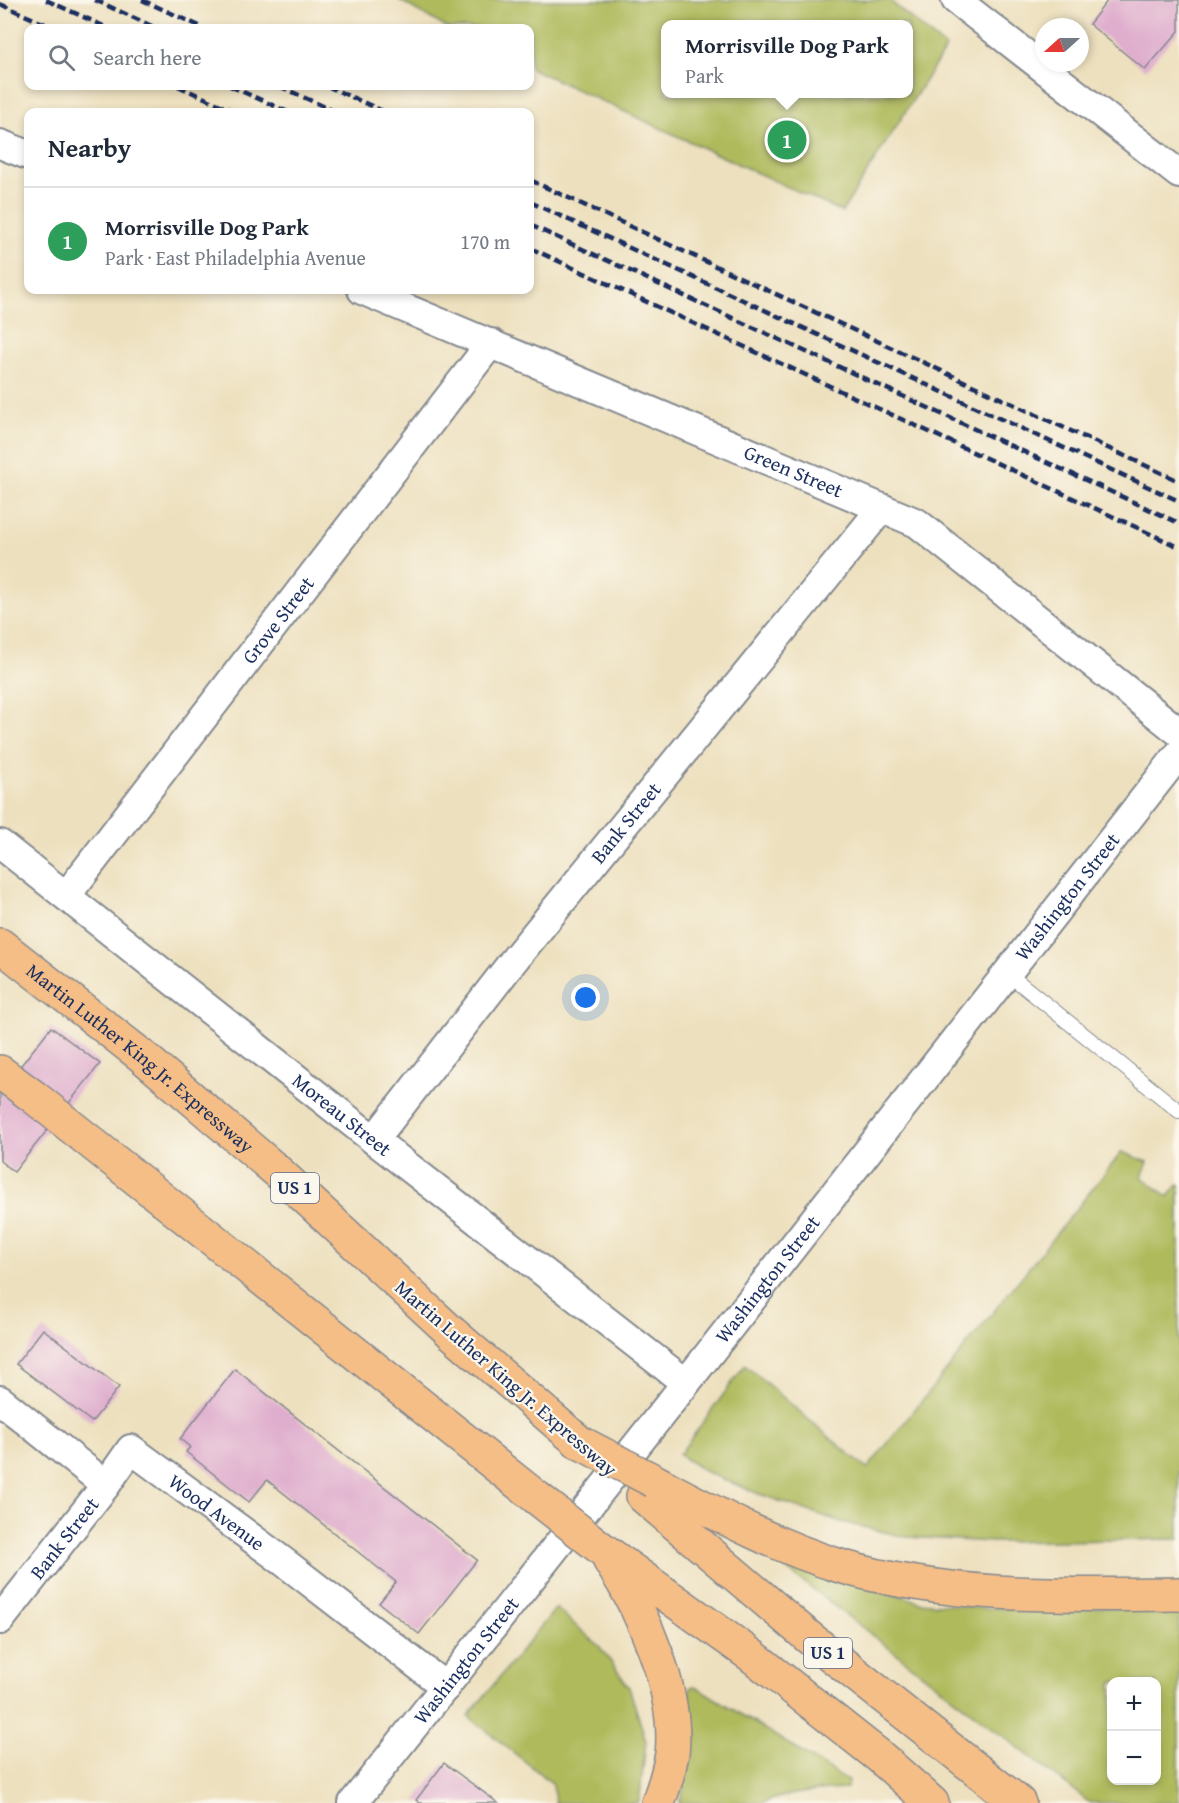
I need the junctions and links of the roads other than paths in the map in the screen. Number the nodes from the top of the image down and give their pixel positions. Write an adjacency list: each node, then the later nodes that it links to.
1 (965, 2): 4 (street)
2 (0, 144): 3 (street)
3 (24, 153)
4 (1179, 174)
5 (372, 294): 6 (street, Green Street)
6 (491, 343): 7 (street, Green Street); 11 (street, Grove Street)
7 (882, 508): 8 (street, Green Street); 16 (street, Bank Street)
8 (1179, 732)
9 (1179, 753): 13 (street, Washington Street)
10 (0, 844): 11 (street, Moreau Street)
11 (66, 896): 16 (street, Moreau Street)
12 (0, 945): 20 (highway, Martin Luther King Jr. Expressway / US 1, bridge)
13 (1007, 973): 15 (lane); 17 (street, Washington Street)
14 (0, 1072): 21 (highway, US 1, bridge)
15 (1179, 1111)
16 (374, 1140): 17 (street, Moreau Street)
17 (686, 1383): 24 (street, Washington Street)
18 (0, 1400): 19 (street)
19 (106, 1485): 23 (street, Bank Street); 24 (street, Wood Avenue)
20 (648, 1489): 22 (highway); 28 (highway, US 1)
21 (602, 1549): 26 (highway); 27 (highway, US 1)
22 (1179, 1594)
23 (0, 1620)
24 (446, 1687): 25 (street, Washington Street)
25 (353, 1803)
26 (658, 1803)
27 (932, 1803)
28 (1019, 1803)

